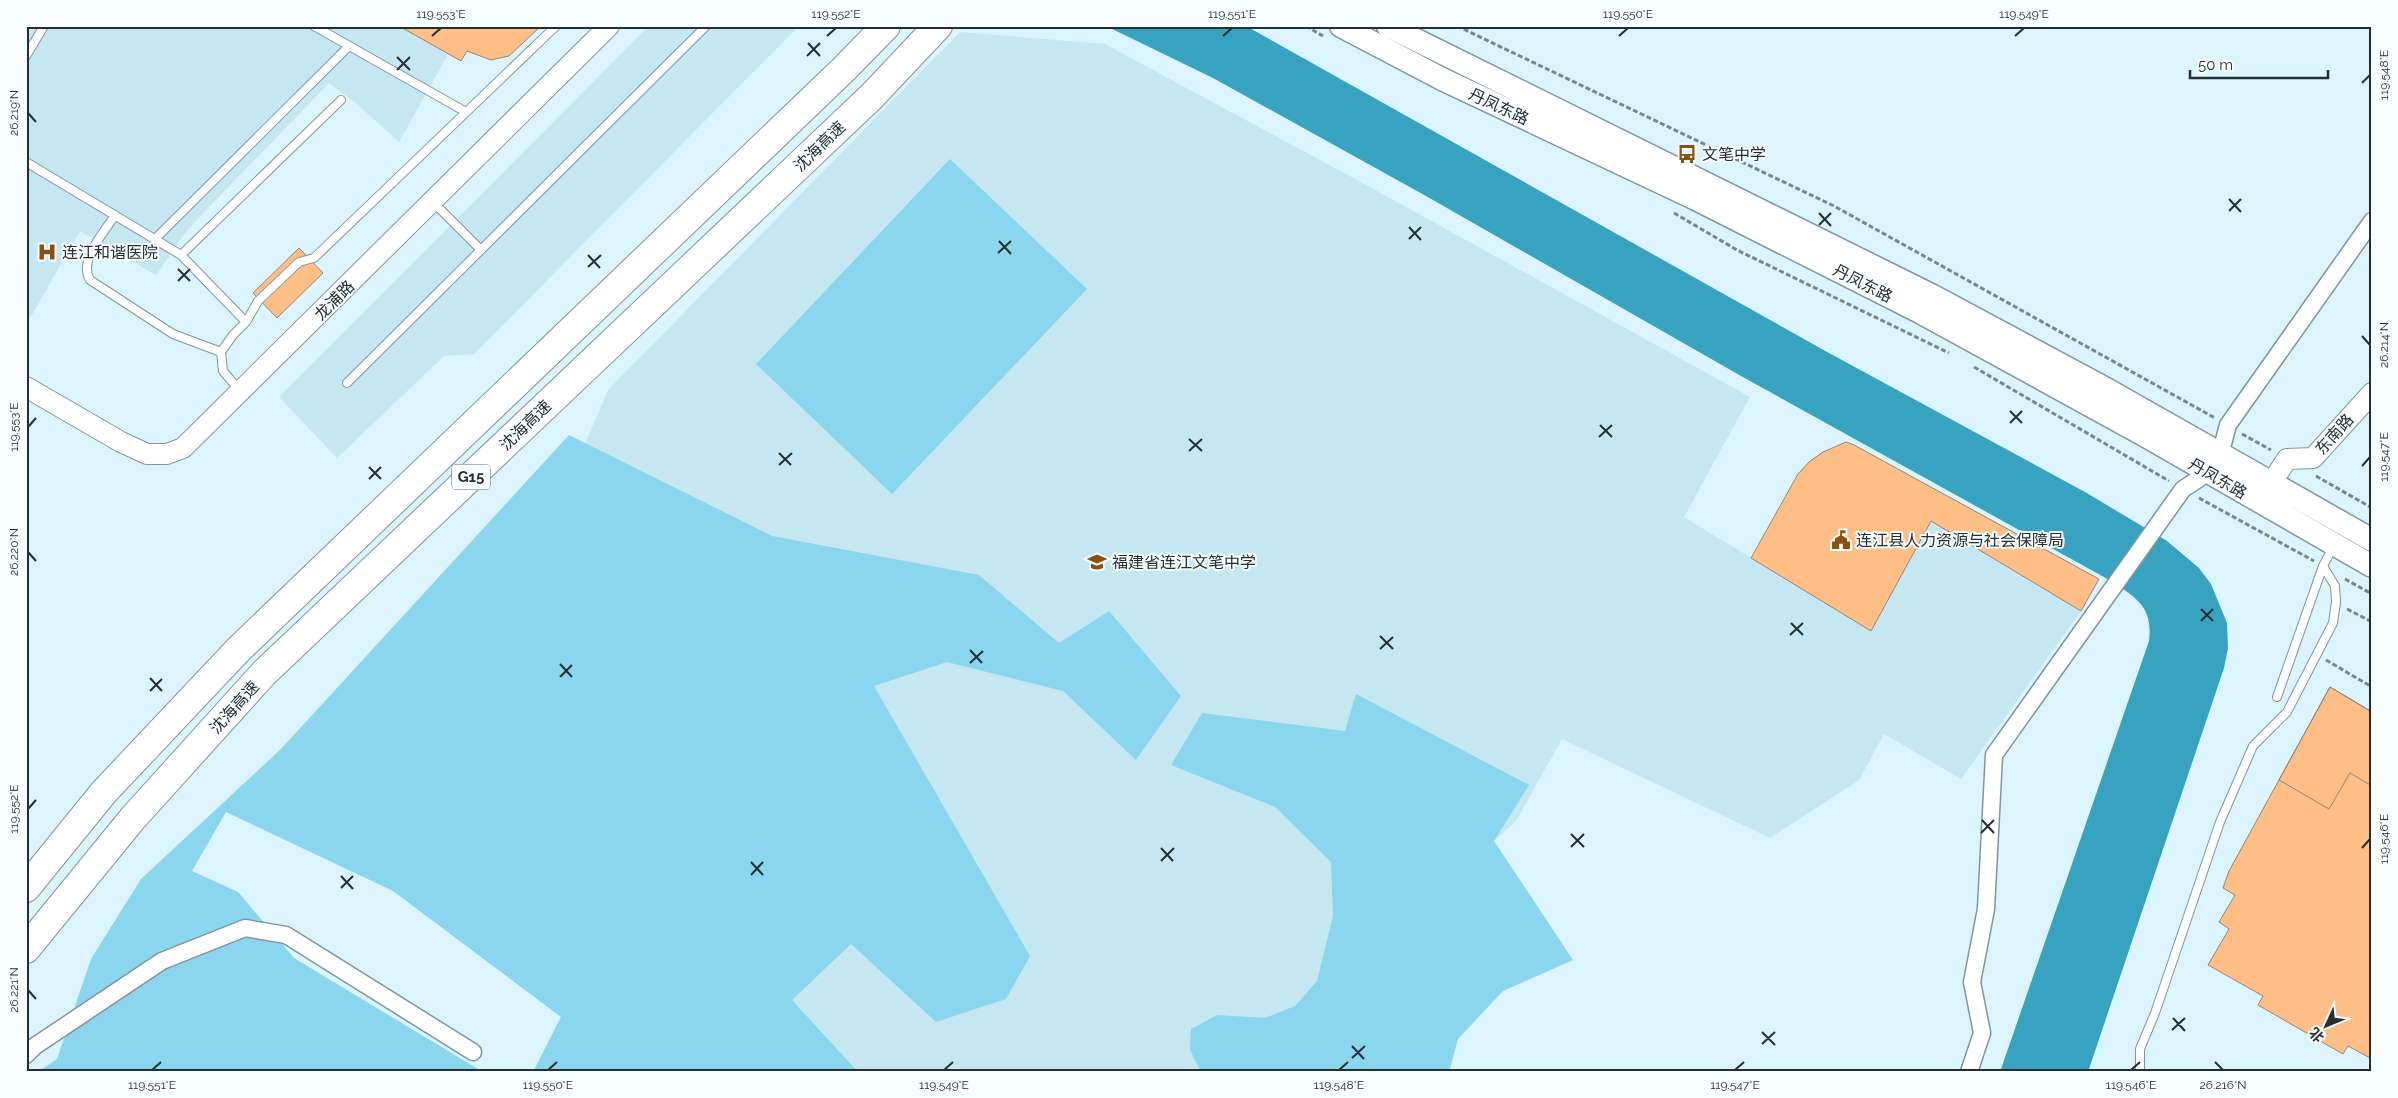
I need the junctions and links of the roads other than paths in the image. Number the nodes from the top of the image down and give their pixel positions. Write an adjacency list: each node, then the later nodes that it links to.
1 (44, 26): 11 (lane)
2 (314, 26): 10 (lane)
3 (556, 26): 13 (lane)
4 (609, 26): 15 (street, 龙浦路)
5 (706, 26): 19 (lane)
6 (886, 26): 35 (highway, G15)
7 (938, 26): 36 (highway, 沈海高速 / G15)
8 (1388, 26): 27 (main road, 丹凤东路)
9 (1334, 32): 28 (main road, 丹凤东路)
10 (349, 46): 13 (lane); 18 (lane)
11 (26, 56)
12 (340, 100): 20 (lane)
13 (466, 112): 21 (lane)
14 (26, 162): 16 (lane)
15 (433, 202): 19 (lane); 25 (street, 龙浦路)
16 (115, 215): 18 (lane); 22 (lane)
17 (2372, 221): 27 (street)
18 (155, 239): 20 (lane)
19 (480, 250): 23 (lane)
20 (181, 255): 21 (lane)
21 (246, 322): 22 (lane)
22 (222, 352): 25 (lane)
23 (347, 383)
24 (26, 387): 25 (street, 龙浦路)
25 (241, 392)
26 (2372, 393): 29 (street, 东南路)
27 (2221, 454): 28 (street); 29 (main road, 丹凤东路)
28 (2209, 473): 31 (main road, 丹凤东路); 39 (street)
29 (2272, 482): 30 (main road, 丹凤东路)
30 (2372, 540)
31 (2334, 545): 32 (lane); 33 (main road, 丹凤东路)
32 (2323, 566): 34 (lane); 40 (lane)
33 (2372, 566)
34 (2277, 697)
35 (26, 888)
36 (26, 949)
37 (473, 1052): 38 (street)
38 (26, 1055)
39 (1969, 1072)
40 (2140, 1072)

